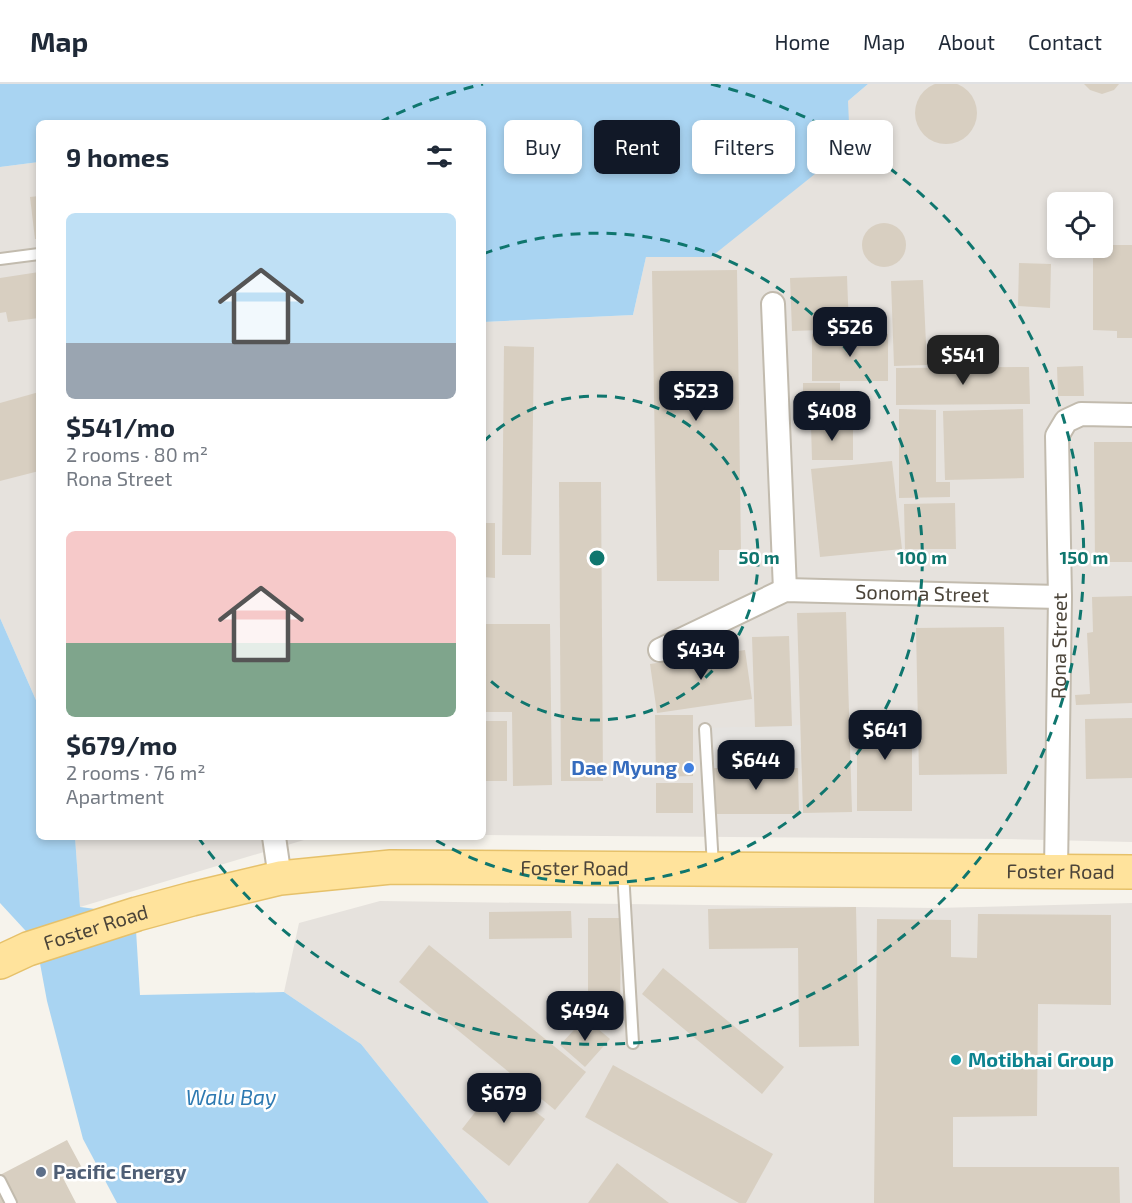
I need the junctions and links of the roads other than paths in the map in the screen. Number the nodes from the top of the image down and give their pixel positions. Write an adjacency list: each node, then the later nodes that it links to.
1 (36, 254): 2 (lane)
2 (0, 260)
3 (773, 304): 5 (street)
4 (1132, 415): 6 (street, Rona Street)
5 (785, 590): 6 (street, Sonoma Street); 7 (street, Sonoma Street)
6 (1060, 597): 12 (street, Rona Street)
7 (660, 650)
8 (705, 729): 11 (lane)
9 (274, 840): 14 (street)
10 (623, 868): 11 (main road, Foster Road); 14 (main road, Foster Road); 16 (lane)
11 (713, 868): 12 (main road, Foster Road)
12 (1056, 870): 13 (main road, Foster Road)
13 (1132, 872)
14 (280, 879): 15 (main road, Foster Road)
15 (9, 954)
16 (633, 1042)
17 (0, 1182): 18 (lane)
18 (10, 1203)

